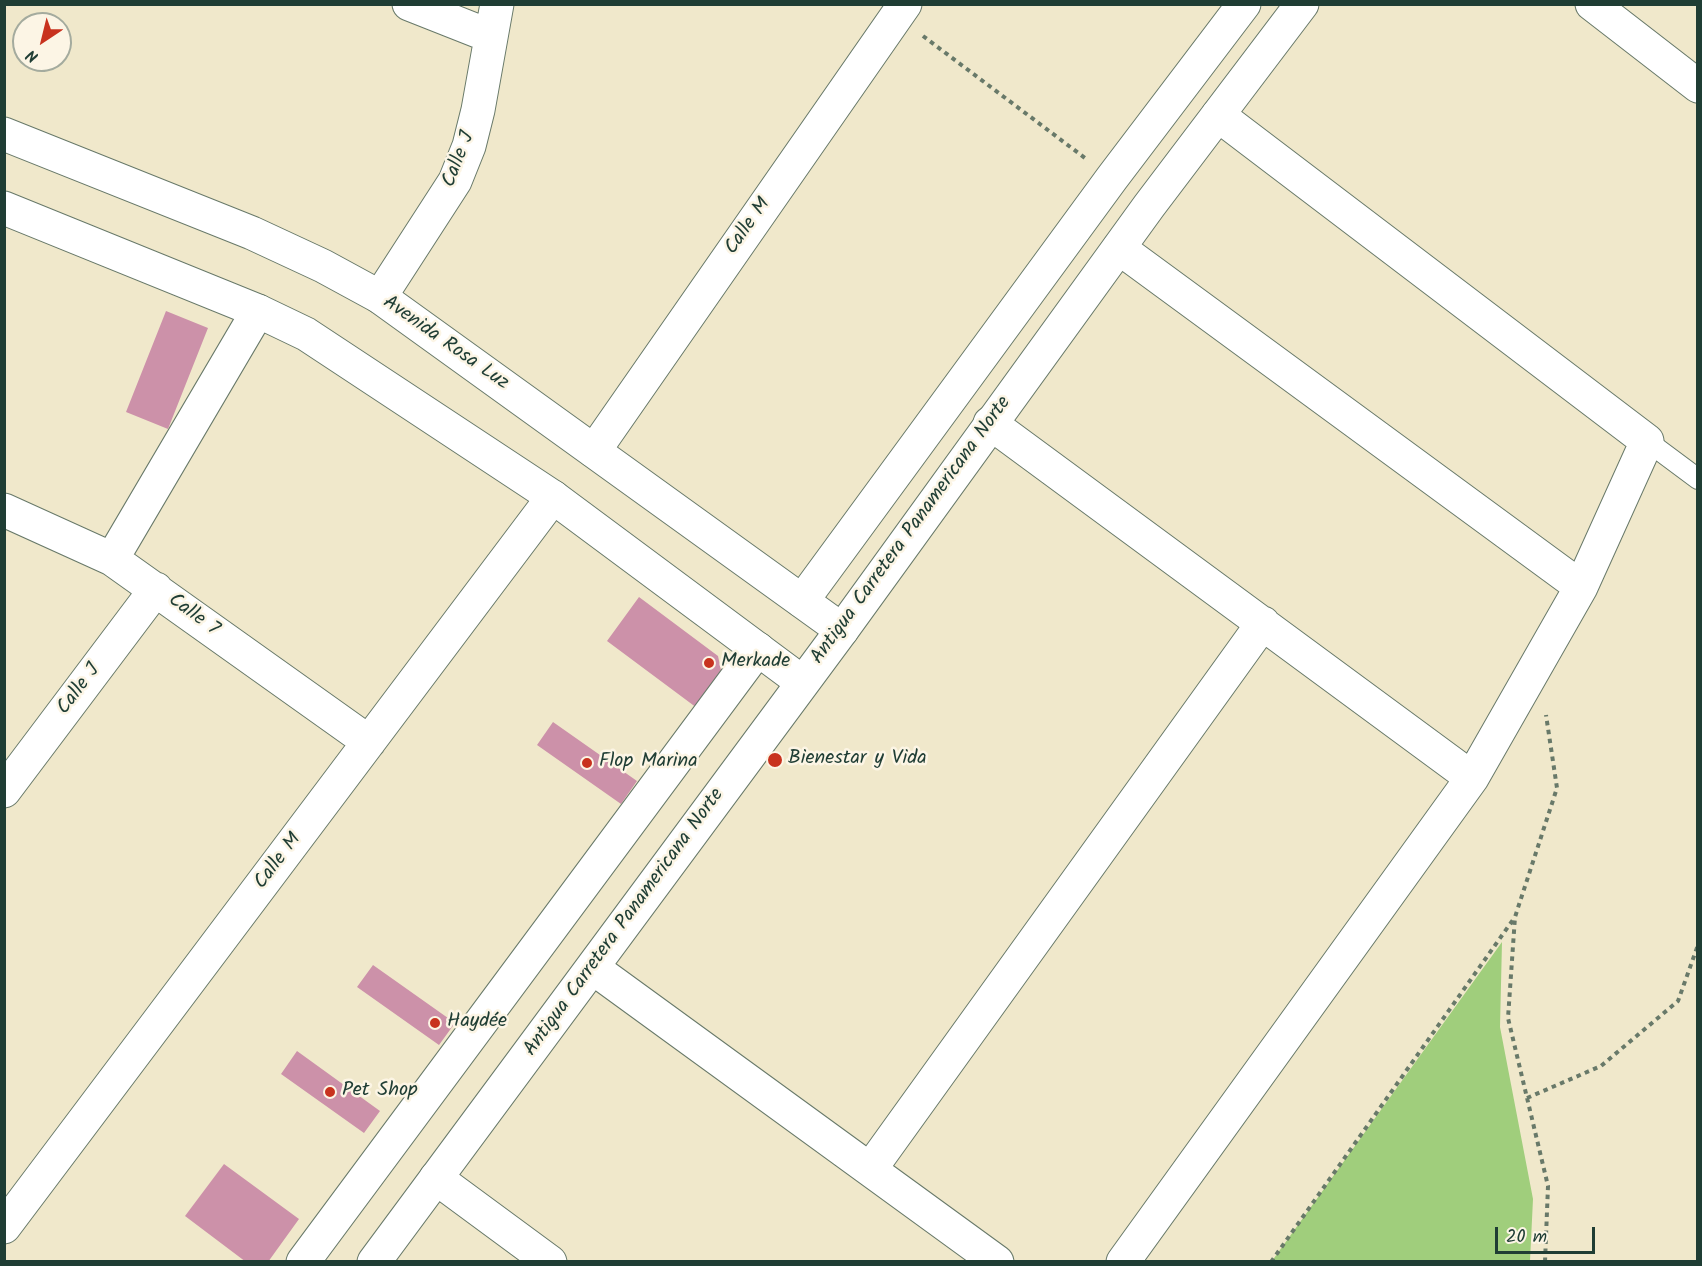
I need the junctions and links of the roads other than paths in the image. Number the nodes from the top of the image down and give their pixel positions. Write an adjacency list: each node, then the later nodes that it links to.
1 (409, 4): 7 (street)
2 (497, 4): 7 (street, Calle J)
3 (1244, 4): 24 (street)
4 (1302, 4): 9 (street, Antigua Carretera Panamericana Norte)
5 (1592, 4): 8 (street)
6 (894, 8): 17 (street, Calle M)
7 (490, 36): 13 (street, Calle J)
8 (1698, 86)
9 (1218, 115): 12 (street, Antigua Carretera Panamericana Norte); 16 (street)
10 (4, 134): 13 (street, Avenida Rosa Luz)
11 (4, 208): 14 (street)
12 (1119, 248): 15 (street, Antigua Carretera Panamericana Norte); 22 (street)
13 (380, 297): 17 (street, Avenida Rosa Luz)
14 (258, 311): 19 (street); 21 (street)
15 (990, 423): 25 (street); 26 (street, Antigua Carretera Panamericana Norte)
16 (1647, 441): 18 (lane); 22 (street)
17 (594, 451): 24 (street, Avenida Rosa Luz)
18 (1698, 479)
19 (553, 497): 27 (street); 29 (street, Calle M)
20 (4, 510): 21 (street, Calle 7)
21 (112, 559): 23 (street, Calle 7)
22 (1581, 587): 30 (street)
23 (156, 589): 29 (street, Calle 7); 31 (street, Calle J)
24 (802, 601): 26 (street, Avenida Rosa Luz)
25 (1263, 623): 30 (street); 33 (street)
26 (842, 630): 28 (street, Antigua Carretera Panamericana Norte)
27 (758, 649): 28 (street); 36 (street)
28 (802, 682): 32 (street, Antigua Carretera Panamericana Norte)
29 (369, 742): 35 (street, Calle M)
30 (1472, 778): 40 (street)
31 (4, 791)
32 (593, 968): 33 (street); 34 (street, Antigua Carretera Panamericana Norte)
33 (871, 1168): 39 (street)
34 (436, 1178): 37 (street, Antigua Carretera Panamericana Norte); 38 (street)
35 (4, 1227)
36 (303, 1262)
37 (374, 1262)
38 (550, 1262)
39 (997, 1262)
40 (1123, 1262)

